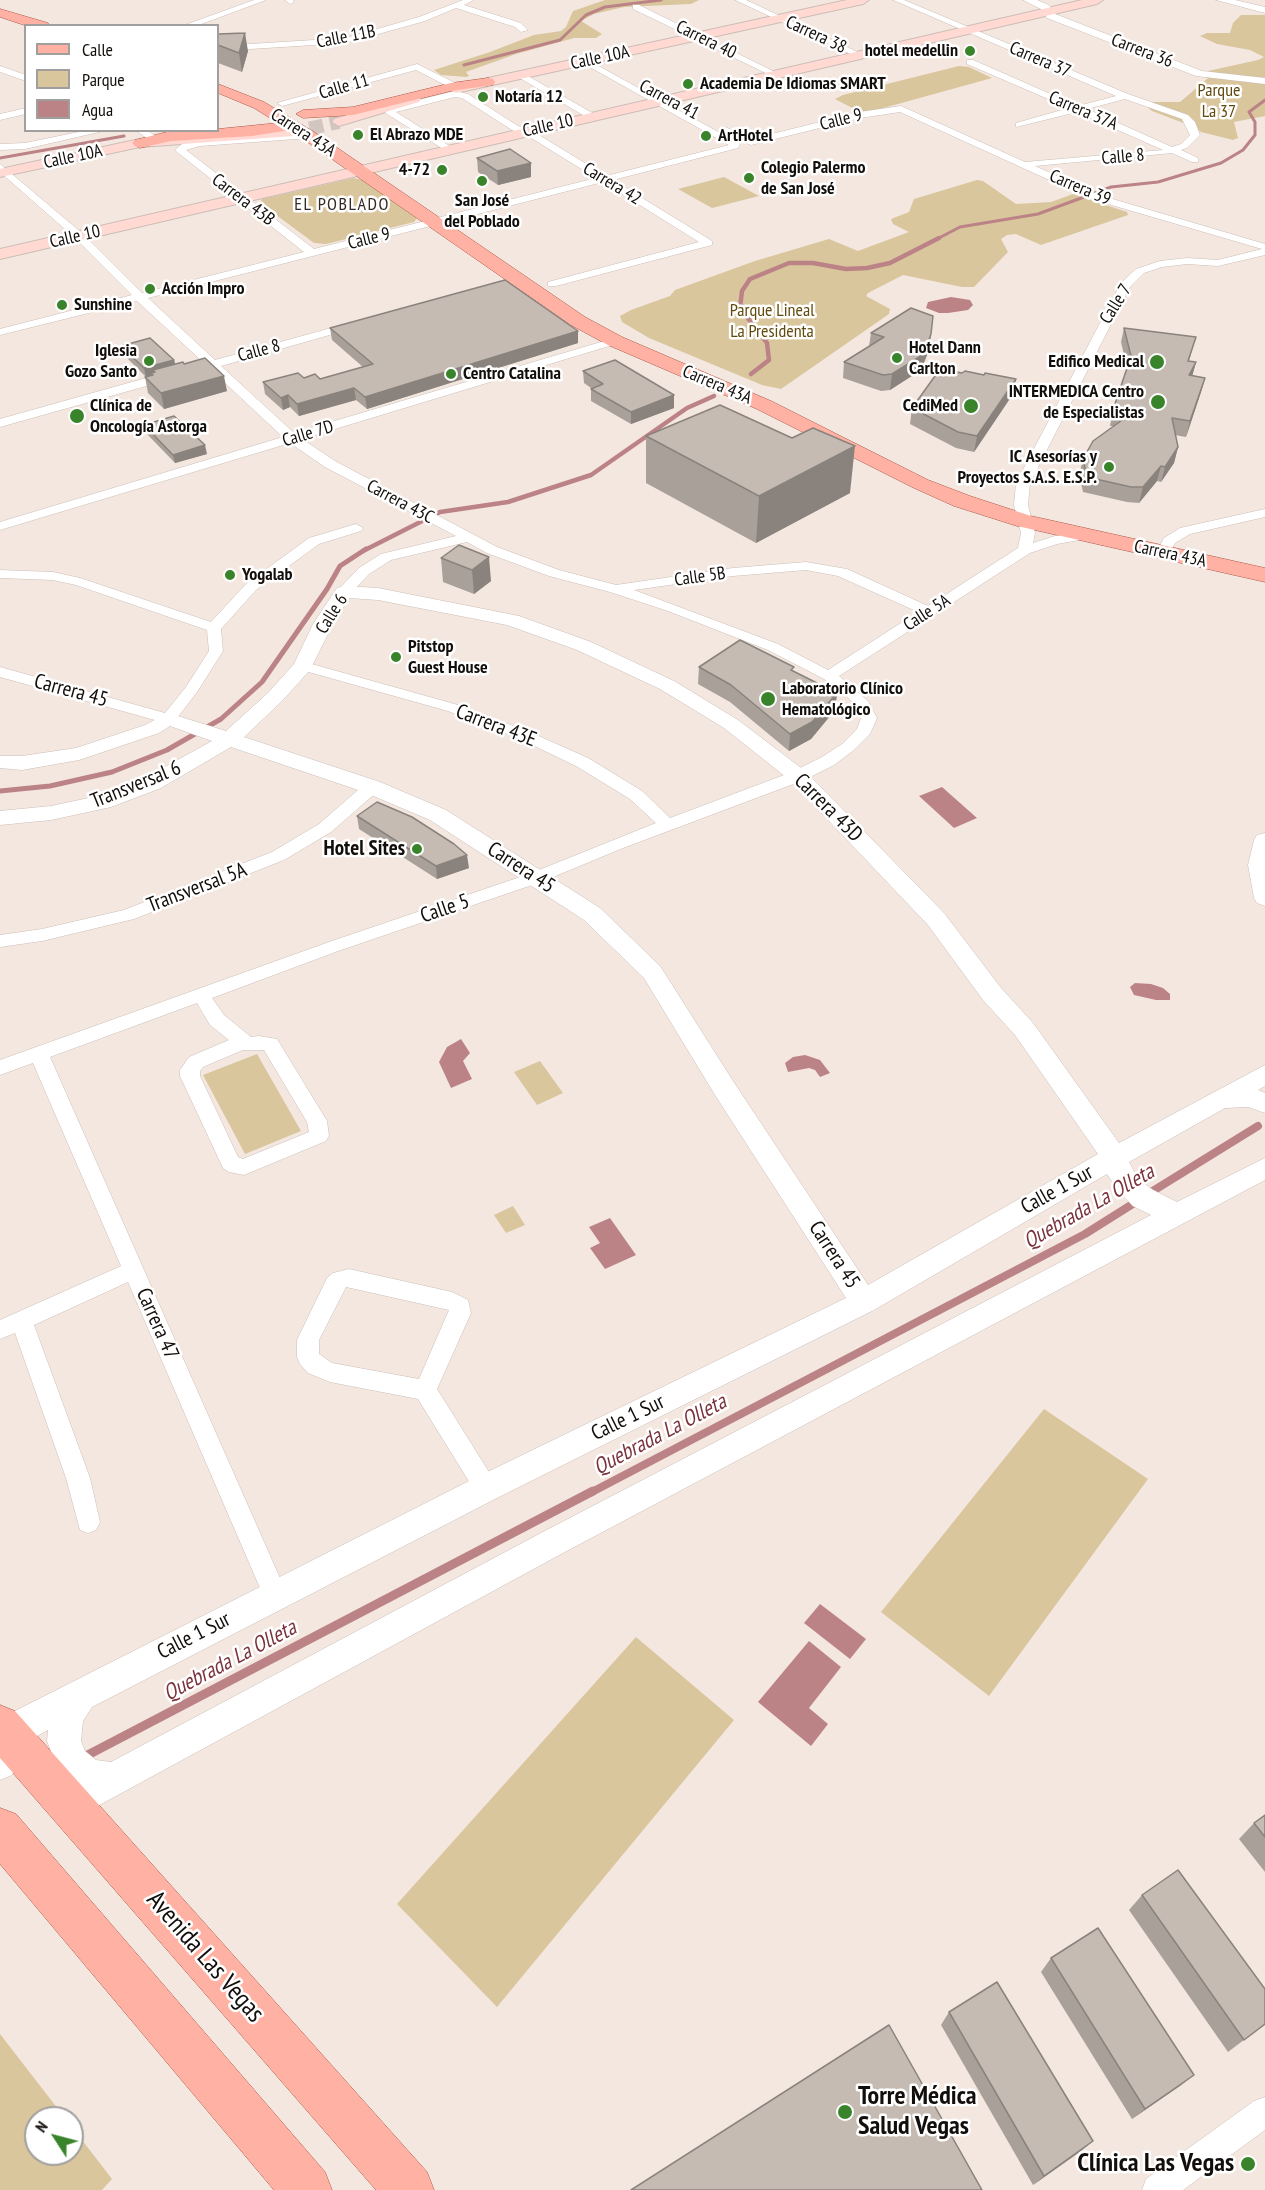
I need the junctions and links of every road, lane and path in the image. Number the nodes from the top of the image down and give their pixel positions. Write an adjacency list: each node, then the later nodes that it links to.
1 (262, 0): 17 (street)
2 (470, 0): 9 (street, Calle 11B)
3 (739, 0): 14 (street, Carrera 38)
4 (863, 0): 14 (main road, Calle 10A)
5 (897, 0): 20 (street, Carrera 37)
6 (1028, 0): 12 (street, Carrera 36)
7 (1097, 0): 12 (main road, Calle 10)
8 (1221, 0): 11 (street)
9 (457, 6): 19 (street); 22 (street, Calle 11B)
10 (636, 7): 21 (street, Carrera 40)
11 (1265, 10)
12 (1049, 11): 20 (main road, Calle 10); 35 (street, Carrera 36)
13 (0, 13): 16 (main road)
14 (780, 18): 21 (main road, Calle 10A); 25 (street, Carrera 38)
15 (0, 22): 18 (main road)
16 (36, 24)
17 (192, 24)
18 (24, 29)
19 (524, 30)
20 (969, 30): 23 (street, Carrera 37); 25 (main road, Calle 10)
21 (699, 36): 27 (main road, Calle 10A); 30 (street, Carrera 40)
22 (219, 49)
23 (1016, 51): 24 (street); 39 (street, Carrera 37)
24 (1005, 54)
25 (860, 55): 30 (main road, Calle 10)
26 (982, 59): 42 (street, Carrera 37A)
27 (588, 60): 31 (main road, Calle 10A); 40 (street, Carrera 41)
28 (0, 69): 32 (street)
29 (405, 69): 38 (street, Carrera 42); 41 (street, Calle 11)
30 (775, 74): 40 (main road, Calle 10)
31 (521, 75): 36 (main road, Calle 10A); 45 (street)
32 (21, 76): 33 (street)
33 (0, 78)
34 (219, 78): 41 (main road, Carrera 43A)
35 (1265, 81)
36 (488, 82): 38 (main road); 48 (main road, Calle 10A)
37 (219, 87): 49 (main road, Carrera 43A)
38 (455, 91): 49 (main road); 51 (street, Carrera 42); 58 (street)
39 (1125, 96): 42 (street); 47 (street, Carrera 37)
40 (661, 99): 45 (main road, Calle 10); 55 (street, Carrera 41); 56 (street, Carrera 41)
41 (282, 103): 49 (main road, Carrera 43A)
42 (1075, 108): 50 (street); 59 (street, Carrera 37A)
43 (901, 109): 55 (street, Calle 9); 61 (street, Carrera 39)
44 (24, 111): 46 (street)
45 (591, 116): 51 (main road, Calle 10)
46 (0, 117)
47 (1185, 117): 59 (street, Calle 8)
48 (339, 122)
49 (295, 124): 53 (main road, Carrera 43A); 54 (main road); 62 (main road, Carrera 43A)
50 (1019, 125)
51 (518, 131): 58 (main road, Calle 10); 65 (street, Carrera 42); 66 (street, Carrera 42)
52 (94, 132): 57 (street)
53 (309, 135): 64 (main road, Carrera 43A); 67 (street, Carrera 43B)
54 (144, 138): 63 (main road, Calle 10A)
55 (751, 142): 56 (street, Calle 9)
56 (734, 146): 65 (street, Calle 9)
57 (2, 148)
58 (448, 149): 62 (main road, Calle 10)
59 (1174, 149): 60 (street, Carrera 37A); 61 (street, Calle 8)
60 (1196, 160)
61 (1025, 164): 72 (street, Carrera 39)
62 (378, 166): 64 (main road, Calle 10); 68 (main road, Carrera 43A)
63 (2, 170): 70 (street, Carrera 43C)
64 (359, 170): 67 (main road, Calle 10); 69 (main road, Carrera 43A)
65 (606, 180): 66 (street, Calle 9); 71 (street, Carrera 42)
66 (594, 183): 68 (street, Calle 9); 71 (street, Carrera 42)
67 (242, 198): 70 (main road, Calle 10); 73 (street, Carrera 43B)
68 (457, 217): 69 (street, Calle 9); 76 (main road, Carrera 43A)
69 (435, 223): 73 (street, Calle 9); 75 (main road, Carrera 43A)
70 (79, 236): 74 (main road, Calle 10); 78 (street, Carrera 43C)
71 (696, 246): 76 (street)
72 (1265, 250): 85 (street, Calle 7)
73 (312, 252): 78 (street, Calle 9)
74 (0, 254)
75 (518, 280): 77 (street); 81 (main road, Carrera 43A)
76 (552, 284): 85 (main road, Carrera 43A)
77 (500, 285)
78 (139, 296): 80 (street, Calle 9); 82 (street, Carrera 43C)
79 (368, 321): 82 (street, Calle 8)
80 (0, 332)
81 (615, 341): 84 (street, Calle 7D); 85 (main road, Carrera 43A)
82 (213, 364): 83 (street, Calle 8); 84 (street, Carrera 43C)
83 (0, 423)
84 (293, 439): 87 (street, Calle 7D); 90 (street, Carrera 43C)
85 (1023, 513): 89 (main road, Carrera 43A); 91 (main road, Carrera 43A); 92 (street)
86 (1265, 513): 91 (street)
87 (0, 526)
88 (356, 528): 99 (street)
89 (1086, 535): 91 (main road, Carrera 43A); 92 (street, Calle 5A)
90 (467, 538): 96 (street, Carrera 43C); 97 (street, Calle 6)
91 (1166, 547): 93 (main road, Carrera 43A); 95 (main road, Carrera 43A)
92 (1025, 550): 98 (street, Calle 5A)
93 (1265, 560)
94 (0, 574): 99 (street)
95 (1265, 575)
96 (615, 589): 98 (street, Calle 5B); 102 (street, Carrera 43C)
97 (344, 592): 100 (street, Calle 6); 107 (street, Carrera 43D)
98 (929, 612): 102 (street, Calle 5A)
99 (214, 628): 104 (street)
100 (303, 666): 105 (street, Calle 6); 110 (street, Carrera 43E)
101 (0, 672): 104 (street, Carrera 45)
102 (829, 676): 103 (street, Carrera 43C)
103 (869, 718): 107 (street, Calle 5)
104 (173, 720): 105 (street, Carrera 45); 106 (street)
105 (222, 736): 108 (street, Carrera 45); 109 (street, Transversal 6)
106 (0, 762)
107 (798, 776): 110 (street, Calle 5); 122 (street, Carrera 43D)
108 (372, 788): 112 (street, Carrera 45); 114 (street, Transversal 5A)
109 (0, 818)
110 (668, 825): 112 (street, Calle 5)
111 (1265, 840): 113 (street)
112 (535, 878): 115 (street, Calle 5); 126 (street, Carrera 45)
113 (1265, 898)
114 (0, 941)
115 (201, 995): 116 (street); 117 (street, Calle 5)
116 (244, 1042): 116 (street)
117 (39, 1055): 118 (street, Calle 5); 125 (street, Carrera 47)
118 (0, 1068)
119 (1265, 1074): 120 (street, Calle 1 Sur)
120 (1215, 1102): 121 (street); 122 (street, Calle 1 Sur)
121 (1265, 1102)
122 (1115, 1158): 124 (street, Carrera 43D); 126 (street, Calle 1 Sur)
123 (1265, 1168): 124 (street)
124 (1178, 1213): 135 (street)
125 (133, 1270): 127 (street); 132 (street, Carrera 47)
126 (864, 1302): 130 (street, Calle 1 Sur)
127 (21, 1319): 128 (street); 131 (street)
128 (0, 1330)
129 (425, 1390): 129 (street); 130 (street)
130 (486, 1488): 132 (street, Calle 1 Sur)
131 (88, 1522)
132 (275, 1594): 133 (street, Calle 1 Sur)
133 (82, 1693): 134 (street, Calle 1 Sur); 135 (street)
134 (3, 1742): 136 (main road, Avenida Las Vegas)
135 (111, 1779): 136 (street)
136 (70, 1803): 140 (main road, Avenida Las Vegas)
137 (0, 1830): 139 (main road)
138 (1265, 2112): 141 (street)
139 (307, 2190)
140 (409, 2190)
141 (1157, 2190)

